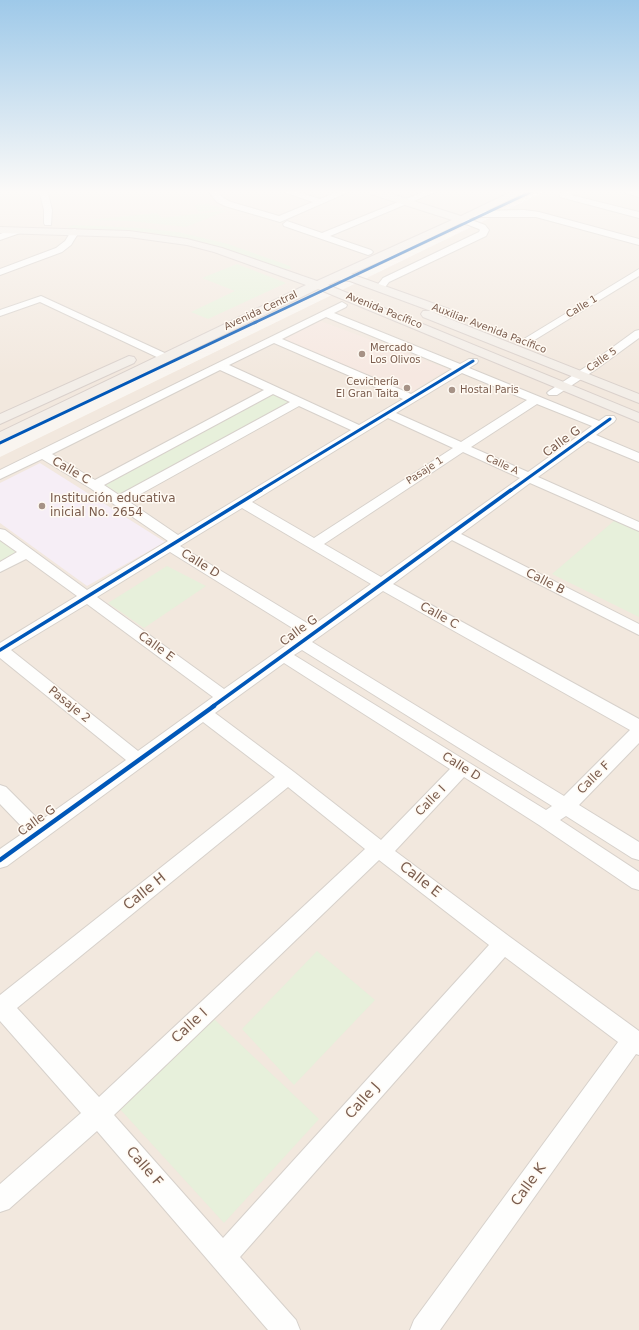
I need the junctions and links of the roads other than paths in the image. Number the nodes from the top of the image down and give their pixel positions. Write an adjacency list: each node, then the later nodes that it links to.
1 (53, 252): 6 (street)
2 (223, 252): 9 (main road, Avenida Pacífico)
3 (368, 252): 9 (main road, Avenida Central)
4 (391, 252): 8 (main road, Avenida Central)
5 (445, 252): 10 (street)
6 (0, 272)
7 (639, 272): 17 (street, Calle 1)
8 (335, 277): 9 (main road, Avenida Central); 10 (main road, Auxiliar Avenida Pacífico); 25 (main road, Avenida Pacífico)
9 (312, 281): 11 (main road); 14 (main road, Avenida Central); 20 (main road, Avenida Central); 27 (main road, Avenida Pacífico)
10 (380, 288): 17 (main road, Auxiliar Avenida Pacífico)
11 (342, 305): 13 (street); 21 (main road)
12 (0, 313): 19 (street)
13 (326, 313): 16 (street); 24 (street)
14 (193, 330)
15 (639, 333): 18 (street, Calle 5)
16 (274, 339): 22 (street); 29 (street)
17 (524, 342): 23 (main road, Auxiliar Avenida Pacífico)
18 (634, 342): 23 (street, Calle 5)
19 (151, 350): 20 (main road, Avenida Central); 35 (main road, Avenida Central)
20 (165, 350): 39 (main road, Avenida Central)
21 (472, 361): 24 (street); 27 (main road)
22 (221, 366): 28 (street); 41 (street)
23 (591, 368): 25 (street, Calle 5); 26 (main road, Auxiliar Avenida Pacífico)
24 (460, 369): 29 (street); 30 (street)
25 (579, 376): 27 (street, Calle 5); 31 (main road, Avenida Pacífico)
26 (639, 388)
27 (558, 389): 34 (main road, Avenida Pacífico); 36 (main road)
28 (273, 390): 32 (street); 45 (street)
29 (411, 398): 33 (street)
30 (536, 399): 36 (street); 40 (street, Pasaje 1)
31 (639, 399)
32 (298, 402): 37 (street); 46 (street)
33 (386, 413): 37 (street); 40 (street, Calle A)
34 (639, 418)
35 (0, 420)
36 (611, 424): 38 (street, Calle G)
37 (360, 430): 47 (street)
38 (587, 436): 42 (street); 44 (street, Calle G)
39 (0, 438)
40 (462, 447): 44 (street, Calle A); 52 (street, Pasaje 1)
41 (43, 454): 43 (street); 45 (street, Calle C)
42 (639, 458)
43 (0, 475)
44 (529, 478): 48 (street, Calle A); 50 (street, Calle G)
45 (95, 485): 46 (street, Calle C)
46 (118, 501): 51 (street, Calle C)
47 (242, 502): 51 (street); 52 (street, Calle C)
48 (639, 527)
49 (0, 533): 53 (street)
50 (452, 534): 55 (street, Calle G); 57 (street, Calle B)
51 (174, 544): 56 (street); 58 (street, Calle D)
52 (314, 544): 55 (street, Calle C)
53 (26, 553): 54 (street); 56 (street)
54 (0, 568)
55 (382, 584): 58 (street, Calle G); 63 (street, Calle C)
56 (87, 597): 59 (street); 61 (street, Calle E)
57 (639, 630)
58 (306, 638): 60 (street, Calle G); 69 (street, Calle D)
59 (0, 650): 65 (street, Pasaje 2)
60 (282, 655): 61 (street, Calle G); 66 (street, Calle D)
61 (225, 698): 62 (street, Calle G)
62 (203, 713): 65 (street, Calle G); 67 (street, Calle E)
63 (639, 727)
64 (639, 732): 69 (street, Calle F)
65 (138, 760): 71 (street, Calle G)
66 (462, 768): 70 (street, Calle D); 72 (street, Calle I)
67 (288, 777): 72 (street, Calle E); 77 (street, Calle H)
68 (0, 792): 71 (street)
69 (566, 806): 70 (street, Calle F); 73 (street, Calle D)
70 (546, 820): 75 (street, Calle D)
71 (39, 832): 74 (street, Calle G)
72 (380, 850): 76 (street, Calle E); 79 (street, Calle I)
73 (639, 852)
74 (0, 860)
75 (639, 882)
76 (503, 944): 78 (street, Calle E); 81 (street, Calle J)
77 (1, 1006): 79 (street, Calle F)
78 (636, 1042): 83 (street, Calle K)
79 (98, 1114): 80 (street, Calle I); 81 (street, Calle F)
80 (0, 1200)
81 (222, 1258): 82 (street, Calle F)
82 (286, 1330)
83 (424, 1330)

